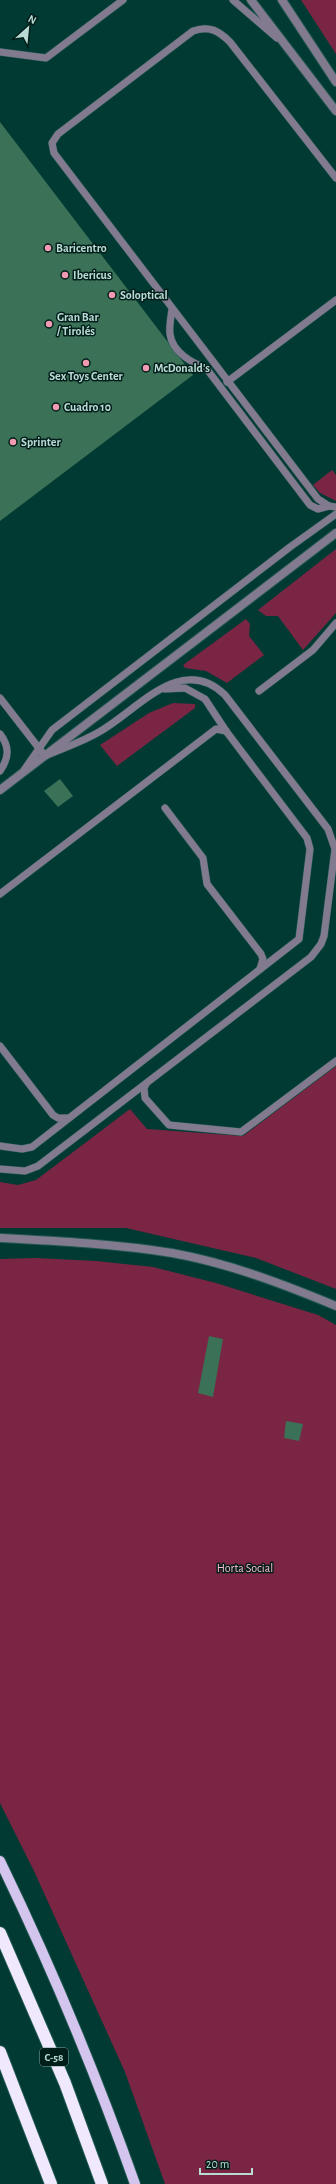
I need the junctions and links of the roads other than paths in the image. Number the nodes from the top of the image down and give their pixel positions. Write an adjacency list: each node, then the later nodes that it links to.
1 (123, 0): 6 (lane)
2 (234, 0): 5 (lane)
3 (251, 0): 5 (street)
4 (282, 0): 7 (street)
5 (287, 47): 8 (street)
6 (0, 52)
7 (336, 82)
8 (336, 111)
9 (336, 178): 11 (lane)
10 (336, 300): 12 (lane)
11 (172, 309): 12 (lane); 13 (lane)
12 (227, 382): 13 (lane)
13 (333, 507)
14 (336, 514): 22 (lane)
15 (336, 533): 23 (street)
16 (336, 622): 18 (lane)
17 (157, 691): 20 (lane); 23 (lane); 28 (lane)
18 (259, 691)
19 (0, 698): 22 (lane)
20 (226, 731): 29 (lane); 30 (lane)
21 (0, 734): 24 (lane)
22 (39, 748): 23 (lane); 25 (lane)
23 (46, 756): 25 (street)
24 (0, 771)
25 (21, 775): 26 (street)
26 (0, 790)
27 (165, 808): 30 (lane)
28 (336, 858): 33 (lane)
29 (0, 894)
30 (259, 970): 34 (lane)
31 (0, 1046): 34 (lane)
32 (336, 1060): 33 (lane)
33 (148, 1082): 36 (lane)
34 (68, 1118): 35 (lane)
35 (0, 1146)
36 (0, 1169)
37 (0, 1238): 38 (street)
38 (336, 1306)
39 (0, 1861): 44 (main road)
40 (0, 1933): 43 (highway, C-58)
41 (0, 2052): 42 (highway)
42 (51, 2184)
43 (102, 2184)
44 (135, 2184)

